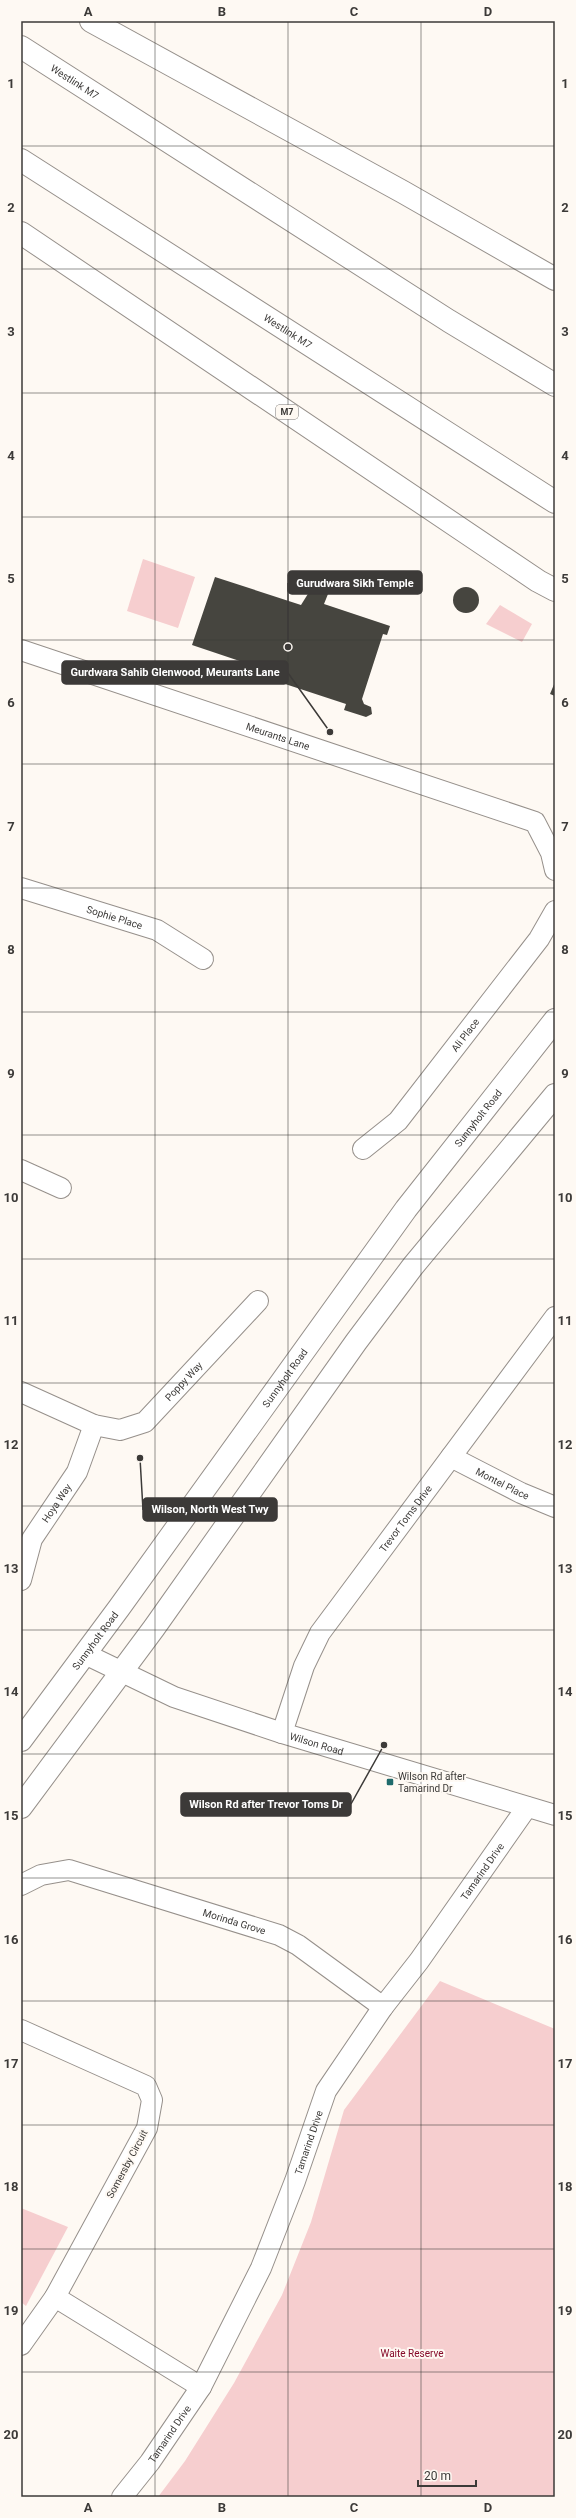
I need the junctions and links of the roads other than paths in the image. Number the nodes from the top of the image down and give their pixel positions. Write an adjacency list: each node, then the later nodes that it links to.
1 (91, 21): 4 (main road)
2 (21, 47): 8 (main road, Westlink M7)
3 (21, 160): 9 (main road, Westlink M7)
4 (402, 192): 6 (main road); 7 (main road)
5 (21, 233): 10 (main road, M7)
6 (555, 279)
7 (555, 293)
8 (555, 385)
9 (555, 502)
10 (555, 590)
11 (21, 650): 12 (street, Meurants Lane)
12 (555, 870)
13 (21, 888): 15 (street, Sophie Place)
14 (555, 911): 18 (street, Ali Place)
15 (203, 959)
16 (555, 1020): 28 (main road, Sunnyholt Road)
17 (555, 1095): 29 (main road)
18 (363, 1149)
19 (21, 1170): 20 (street)
20 (61, 1188)
21 (258, 1300): 24 (street, Poppy Way)
22 (555, 1317): 25 (street, Trevor Toms Drive)
23 (21, 1392): 24 (street, Poppy Way)
24 (94, 1425): 27 (street, Hoya Way)
25 (452, 1457): 26 (street, Montel Place); 30 (street, Trevor Toms Drive)
26 (555, 1507)
27 (21, 1580)
28 (85, 1654): 29 (street, Wilson Road); 31 (main road, Sunnyholt Road)
29 (122, 1672): 30 (street, Wilson Road); 32 (main road)
30 (282, 1733): 33 (street, Wilson Road)
31 (21, 1740)
32 (21, 1807)
33 (528, 1807): 34 (street, Wilson Road); 36 (street, Tamarind Drive)
34 (555, 1815)
35 (21, 1885): 36 (street, Morinda Grove)
36 (383, 2007): 40 (street, Tamarind Drive)
37 (21, 2030): 38 (street, Somersby Circuit)
38 (55, 2297): 39 (street, Somersby Circuit); 40 (street)
39 (21, 2345)
40 (201, 2387): 41 (street, Tamarind Drive)
41 (122, 2497)

